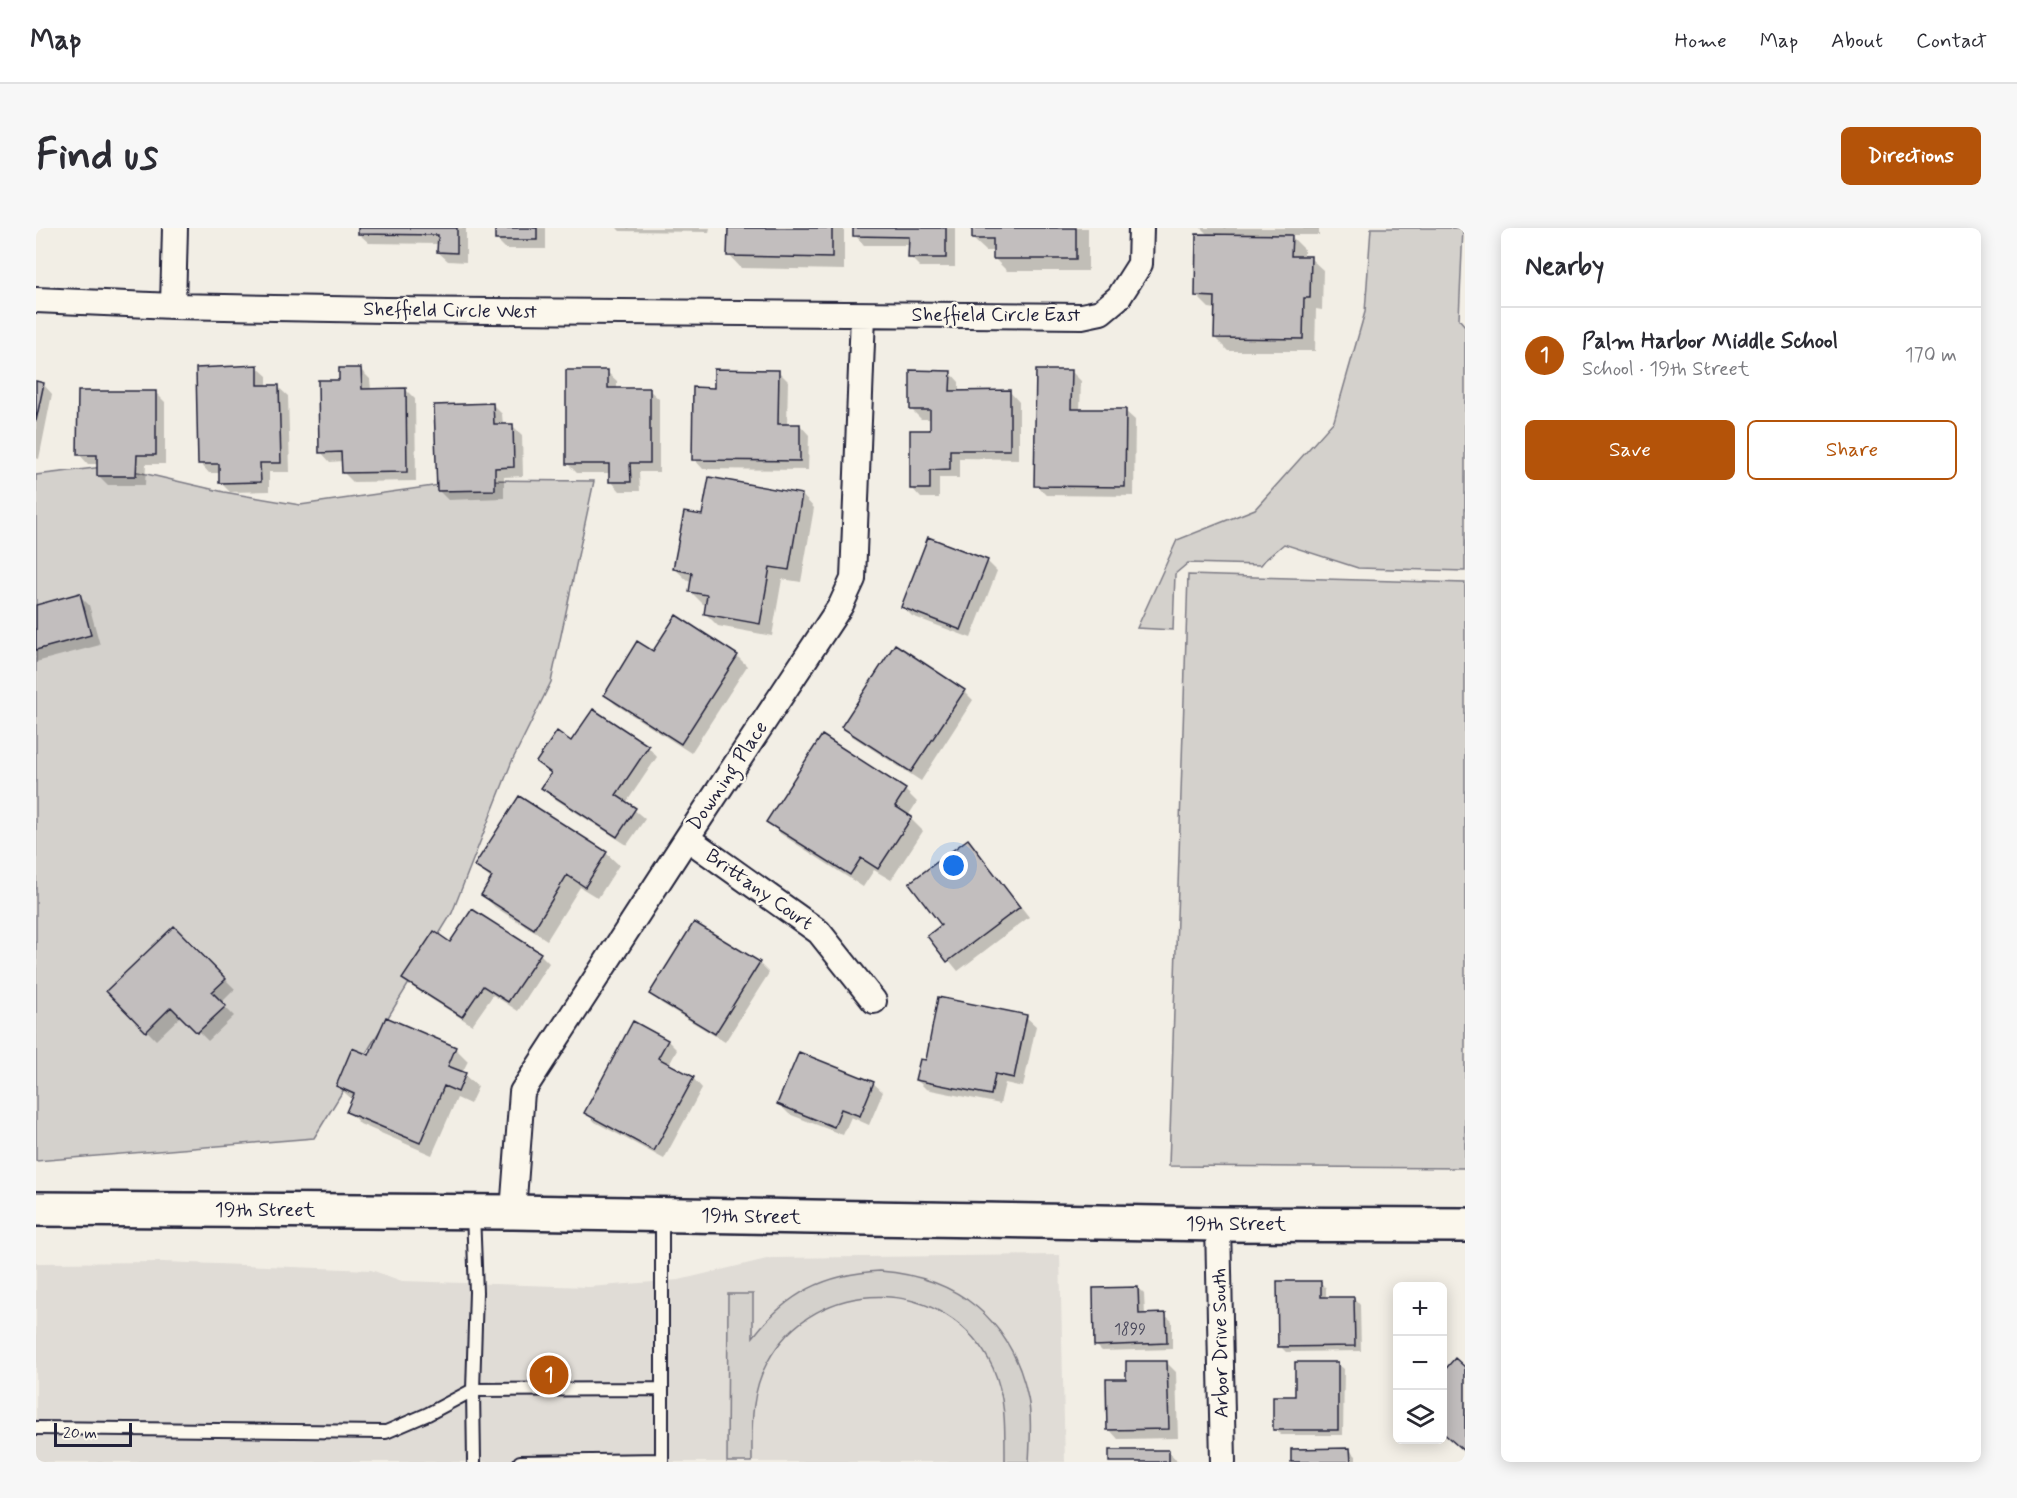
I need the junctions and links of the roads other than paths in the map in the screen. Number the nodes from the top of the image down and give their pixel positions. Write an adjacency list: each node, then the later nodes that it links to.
1 (174, 228): 4 (street)
2 (1141, 228): 5 (street, Sheffield Circle East)
3 (36, 300): 4 (street, Sheffield Circle West)
4 (173, 306): 5 (street, Sheffield Circle West)
5 (863, 315): 6 (street, Downing Place)
6 (687, 838): 7 (street, Brittany Court); 10 (street, Downing Place)
7 (874, 1001)
8 (36, 1209): 9 (street, 19th Street)
9 (473, 1212): 10 (street, 19th Street); 15 (lane)
10 (513, 1212): 11 (street, 19th Street)
11 (662, 1215): 12 (street, 19th Street); 14 (lane)
12 (1218, 1224): 13 (street, 19th Street); 20 (street, Arbor Drive South)
13 (1465, 1225)
14 (662, 1389): 15 (lane); 17 (lane)
15 (473, 1390): 16 (lane); 18 (lane)
16 (36, 1428)
17 (662, 1461): 19 (lane)
18 (474, 1462)
19 (520, 1462)
20 (1223, 1462)

